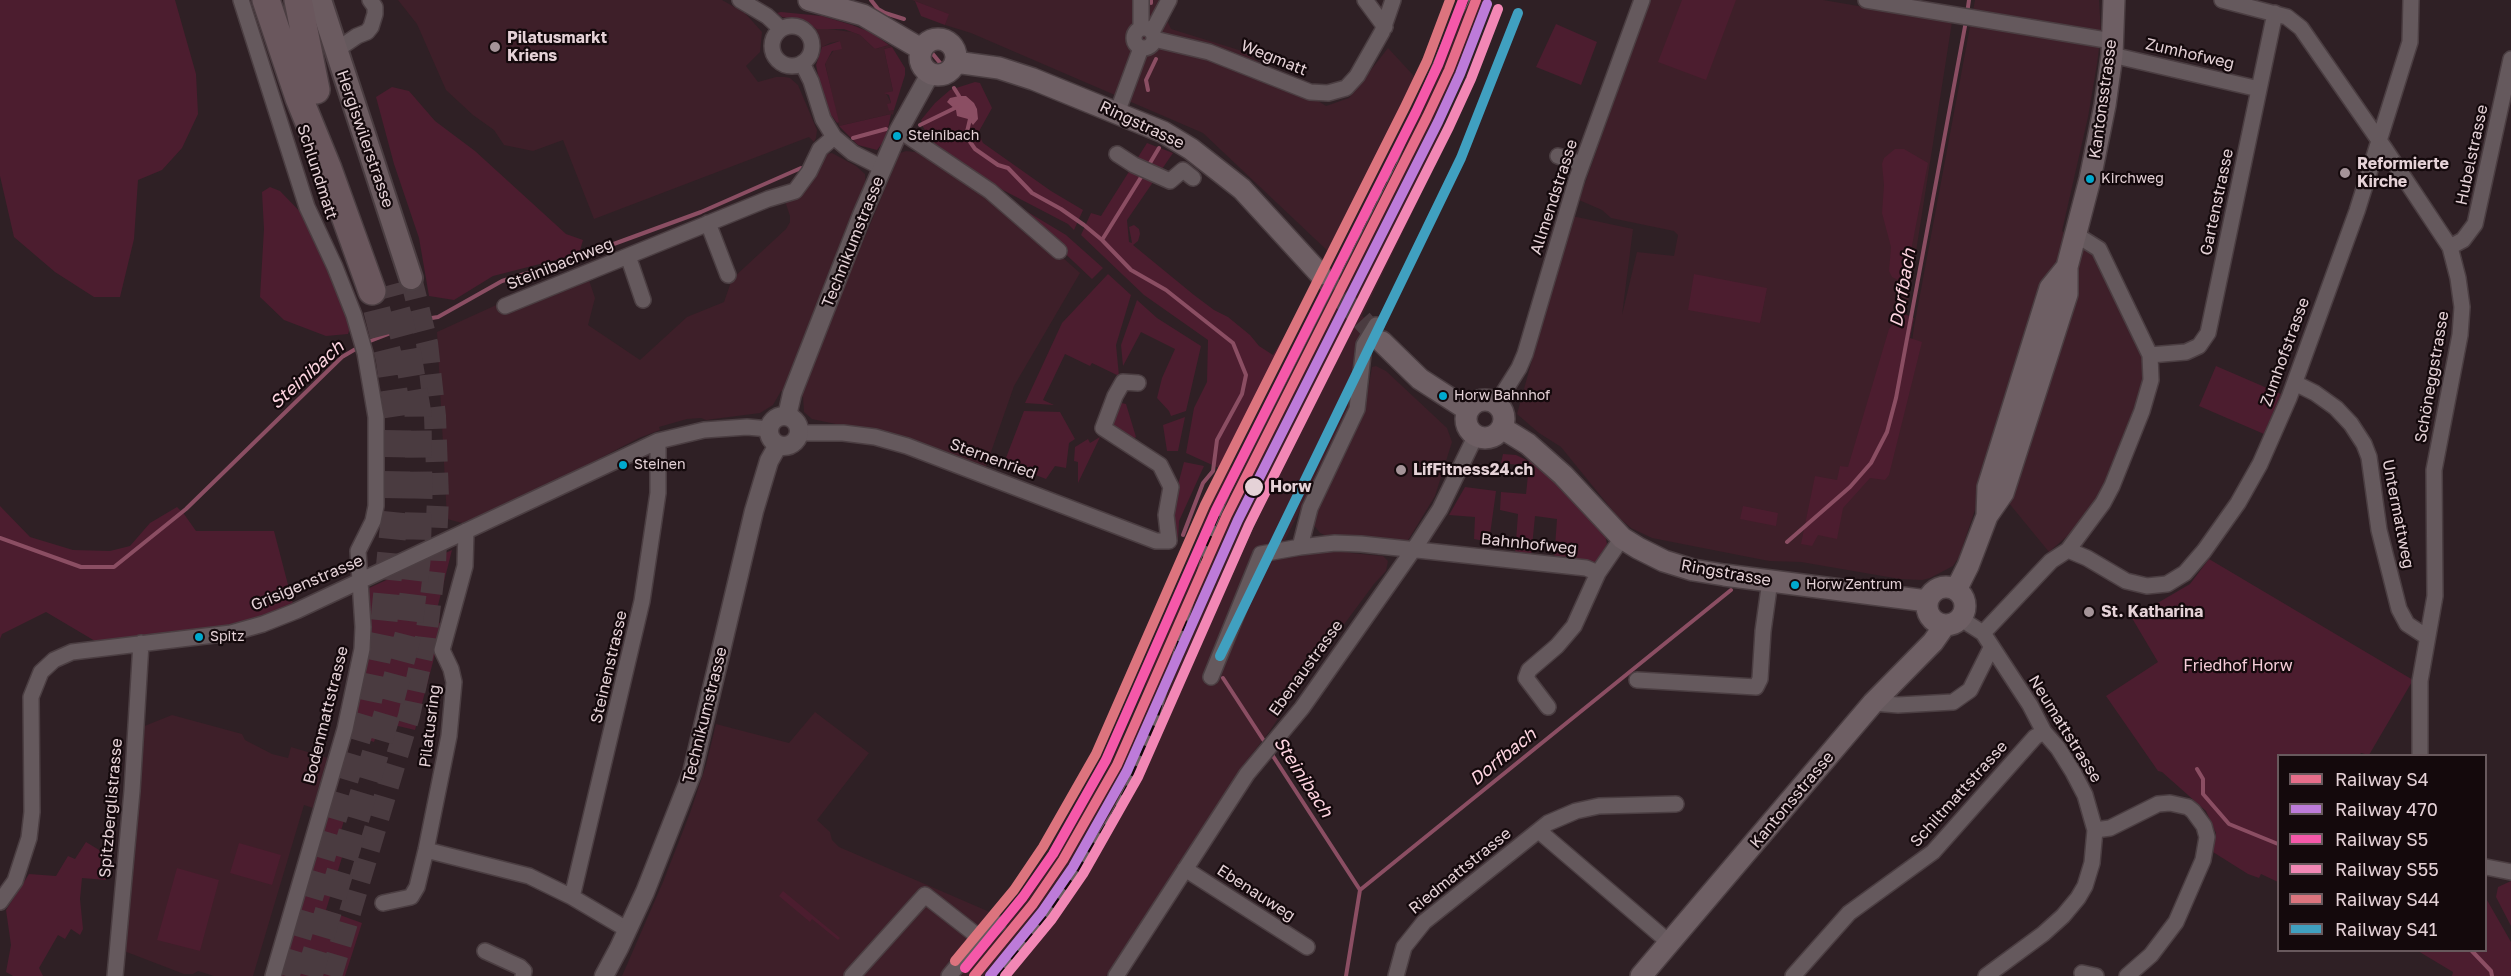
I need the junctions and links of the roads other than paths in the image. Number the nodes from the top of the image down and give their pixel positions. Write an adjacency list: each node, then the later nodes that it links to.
1 (241, 0): 52 (street, Schlundmatt)
2 (298, 0): 31 (highway)
3 (370, 0): 22 (street)
4 (740, 0): 20 (street)
5 (809, 0): 24 (main road)
6 (1141, 0): 21 (street)
7 (1170, 0): 21 (street)
8 (1365, 0): 19 (street)
9 (1393, 0): 19 (street, Wegmatt)
10 (1642, 0): 38 (street, Allmendstrasse)
11 (1866, 0): 15 (street, Zumhofweg)
12 (2114, 0): 23 (main road, Kantonsstrasse)
13 (2222, 0): 18 (street, Schöneggstrasse)
14 (2411, 0): 35 (street, Zumhofstrasse)
15 (1885, 2): 23 (street, Zumhofweg)
16 (270, 4): 31 (highway); 48 (highway)
17 (323, 9): 22 (street); 25 (main road, Hergiswilerstrasse)
18 (2276, 13): 30 (street, Gartenstrasse); 35 (street, Schöneggstrasse)
19 (1385, 27): 21 (street, Wegmatt)
20 (781, 30): 28 (street); 28 (street)
21 (1149, 33): 32 (street)
22 (357, 36): 25 (street)
23 (2112, 48): 30 (street, Zumhofweg); 42 (main road, Kantonsstrasse)
24 (921, 49): 27 (main road); 29 (main road)
25 (335, 51): 48 (main road, Hergiswilerstrasse)
26 (2511, 58): 43 (street, Hubelstrasse)
27 (955, 62): 29 (main road); 32 (main road, Ringstrasse)
28 (802, 63): 34 (street)
29 (930, 74): 33 (street, Technikumstrasse)
30 (2259, 89): 53 (street, Gartenstrasse)
31 (316, 90): 48 (highway)
32 (1117, 113): 46 (main road, Ringstrasse)
33 (899, 130): 39 (street, Technikumstrasse); 44 (street)
34 (834, 137): 39 (street); 41 (street, Steinibachweg)
35 (2378, 139): 43 (street, Schöneggstrasse); 55 (street, Zumhofstrasse)
36 (1118, 154): 40 (street)
37 (1558, 156): 38 (street)
38 (1582, 164): 56 (street, Allmendstrasse)
39 (883, 168): 58 (street, Technikumstrasse)
40 (1193, 178)
41 (708, 223): 45 (street, Steinibachweg); 47 (street)
42 (2075, 234): 53 (street); 72 (main road, Kantonsstrasse)
43 (2450, 247): 76 (street, Schöneggstrasse)
44 (1059, 250)
45 (628, 256): 49 (street, Steinibachweg); 50 (street, Steinibachweg)
46 (1320, 274)
47 (728, 275)
48 (391, 285)
49 (643, 300)
50 (505, 306)
51 (1379, 334): 57 (main road); 66 (street)
52 (363, 346): 70 (street, Bodenmattstrasse)
53 (2150, 354): 68 (street)
54 (1138, 383): 60 (street, Sternenried)
55 (2295, 383): 68 (street, Zumhofstrasse); 76 (street, Untermattweg)
56 (1497, 403): 57 (main road); 59 (main road)
57 (1468, 410): 61 (main road)
58 (787, 416): 60 (street); 62 (street)
59 (1502, 428): 61 (main road); 65 (main road, Ringstrasse)
60 (799, 433): 62 (street)
61 (1476, 435): 67 (street, Ebenaustrasse)
62 (773, 437): 63 (street, Grisigenstrasse); 96 (street, Technikumstrasse)
63 (658, 441): 64 (street, Grisigenstrasse); 92 (street, Steinenstrasse)
64 (466, 531): 70 (street, Grisigenstrasse); 88 (street, Pilatusring)
65 (1622, 538): 69 (street); 71 (main road, Ringstrasse)
66 (1300, 547): 67 (street, Bahnhofweg); 79 (street, Bahnhofweg)
67 (1413, 550): 69 (street, Bahnhofweg); 90 (street, Ebenaustrasse)
68 (2068, 550): 75 (street)
69 (1598, 573): 82 (street)
70 (360, 580): 77 (street, Grisigenstrasse); 102 (street, Bodenmattstrasse)
71 (1770, 581): 73 (main road, Ringstrasse); 80 (street)
72 (1956, 590): 73 (main road); 74 (main road)
73 (1928, 601): 74 (main road)
74 (1953, 622): 75 (street, Neumattstrasse); 81 (main road, Kantonsstrasse)
75 (1983, 633): 78 (street, Neumattstrasse)
76 (2427, 637): 84 (street, Schöneggstrasse)
77 (141, 643): 93 (street, Grisigenstrasse); 101 (street, Spitzberglistrasse)
78 (1991, 648): 81 (street); 83 (street, Neumattstrasse)
79 (1211, 677)
80 (1637, 680)
81 (1873, 703): 98 (main road, Kantonsstrasse)
82 (1548, 706)
83 (2044, 732): 86 (street, Neumattstrasse); 110 (street, Schiltmattstrasse)
84 (2420, 754)
85 (1676, 804): 87 (street, Riedmattstrasse)
86 (2095, 830): 111 (street, Neumattstrasse); 112 (street)
87 (1539, 831): 98 (street, Riedmattstrasse); 108 (street, Riedmattstrasse)
88 (426, 850): 92 (street); 94 (street, Pilatusring)
89 (2487, 867): 91 (street)
90 (1185, 869): 99 (street, Ebenauweg); 107 (street, Ebenaustrasse)
91 (2511, 872)
92 (572, 897): 96 (street)
93 (0, 902)
94 (383, 903)
95 (998, 924): 97 (street)
96 (628, 930): 104 (street, Technikumstrasse)
97 (980, 938): 105 (street); 106 (street)
98 (1671, 944): 109 (main road, Kantonsstrasse)
99 (1307, 947)
100 (485, 951): 103 (street)
101 (115, 976)
102 (273, 976)
103 (523, 976)
104 (604, 976)
105 (852, 976)
106 (949, 976)
107 (1117, 976)
108 (1396, 976)
109 (1641, 976)
110 (1793, 976)
111 (1986, 976)
112 (2127, 976)

